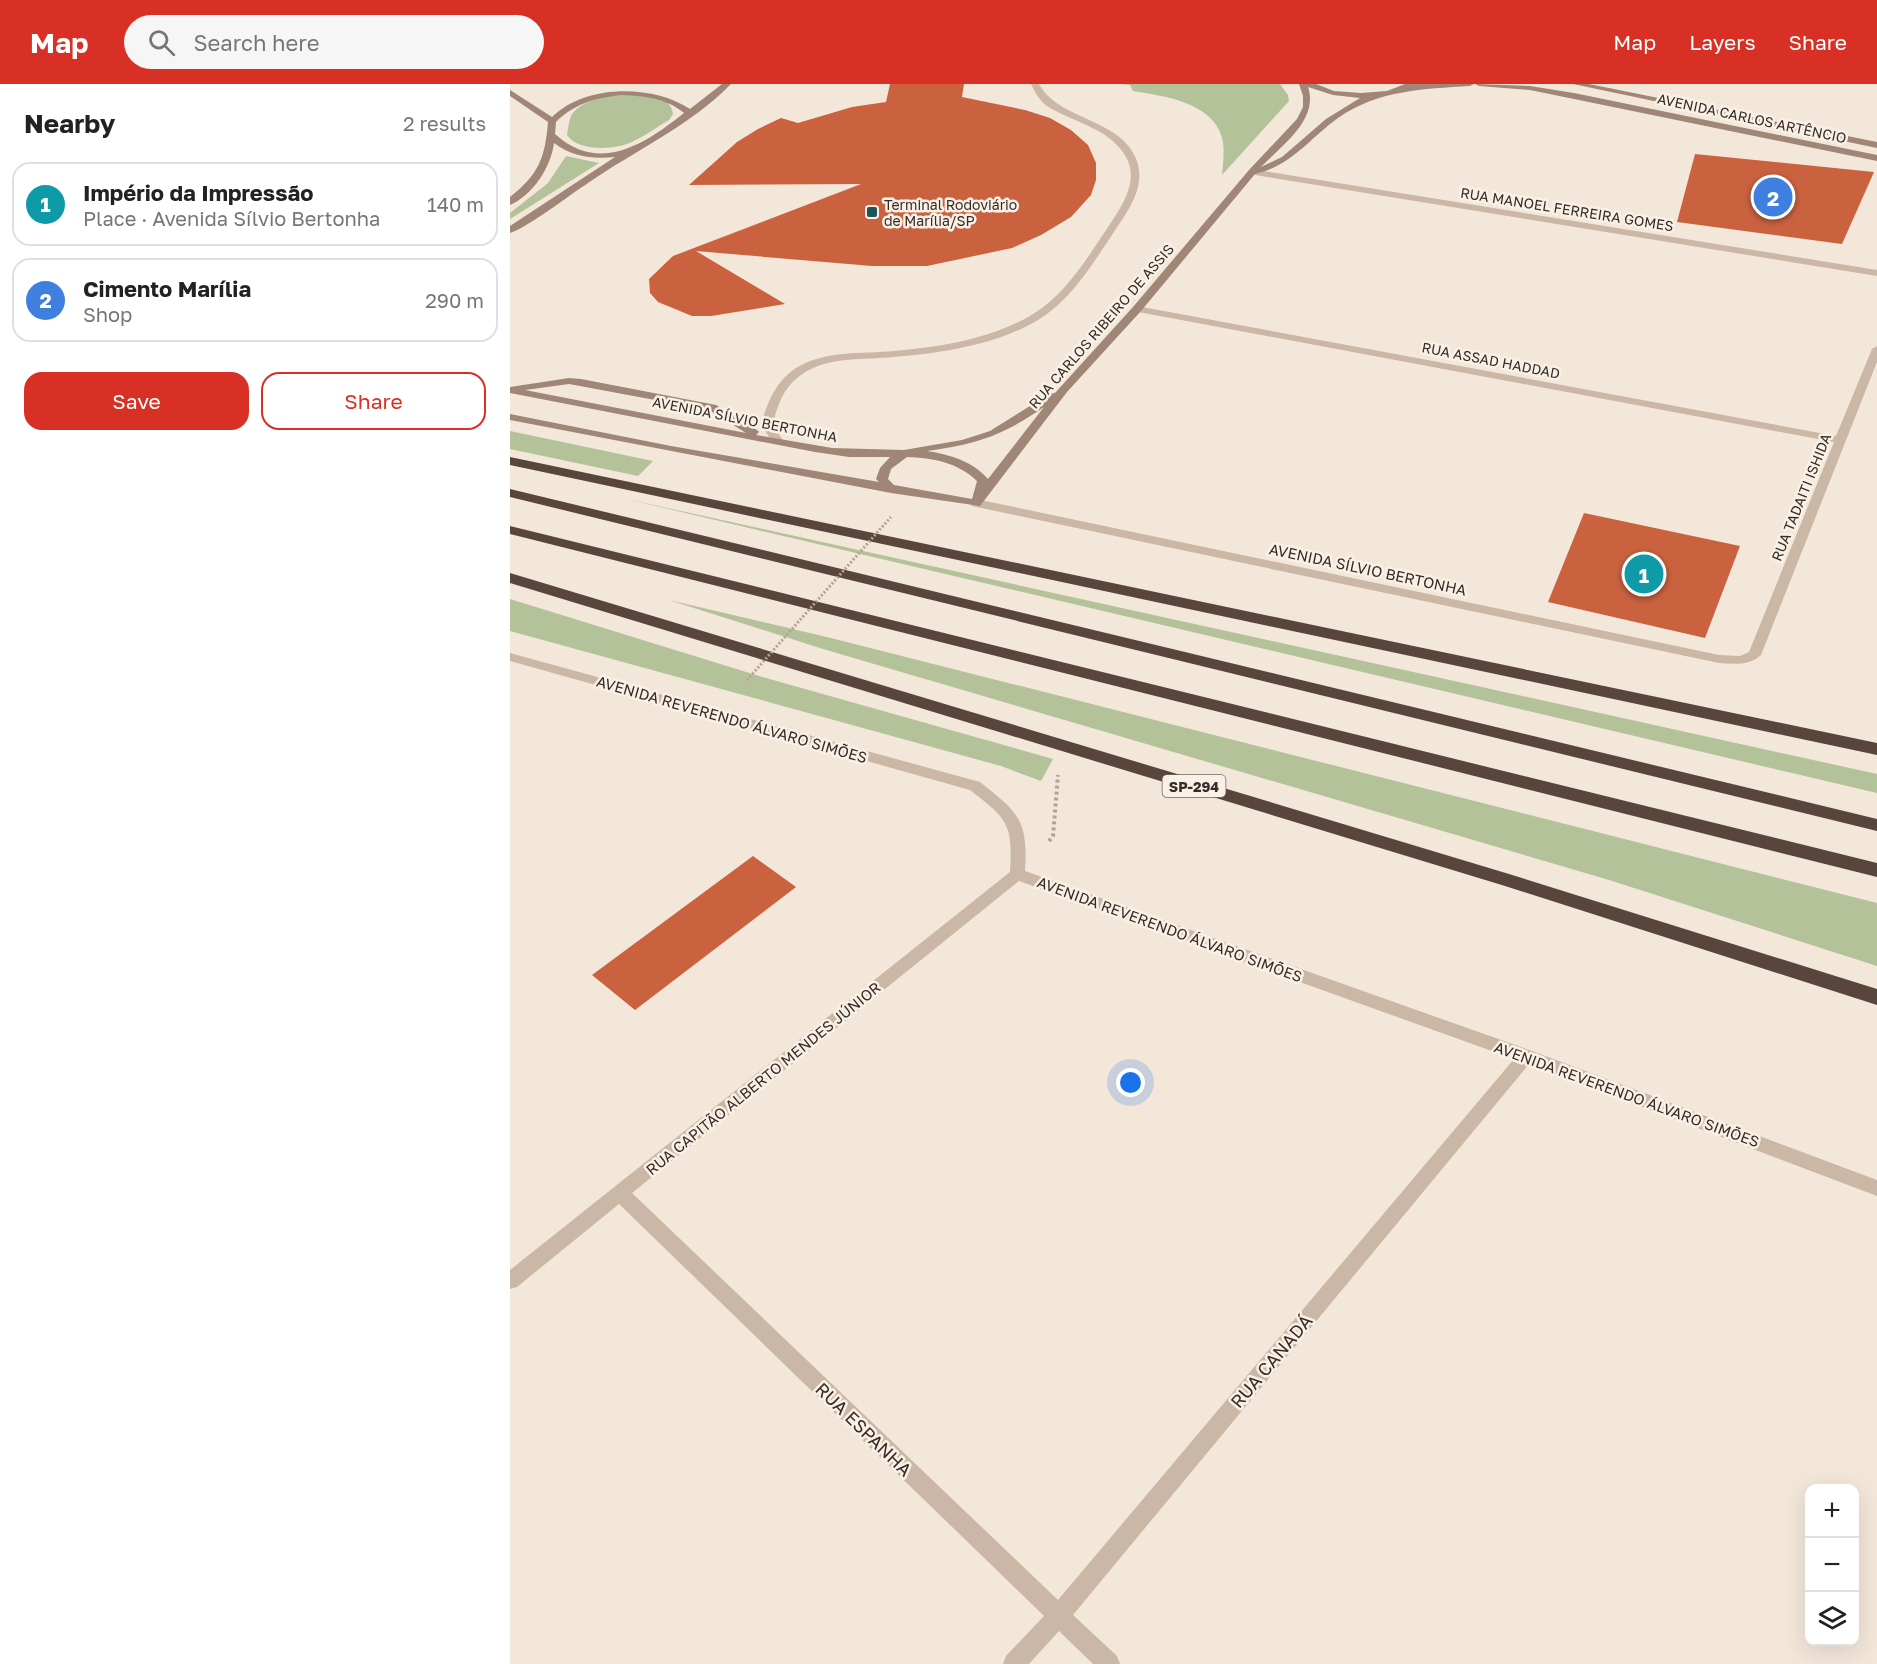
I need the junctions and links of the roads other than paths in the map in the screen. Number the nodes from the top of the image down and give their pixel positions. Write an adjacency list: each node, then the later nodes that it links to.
1 (600, 84): 9 (street)
2 (727, 84): 13 (street)
3 (1035, 84): 29 (street)
4 (1303, 84): 19 (street, RUA CARLOS RIBEIRO DE ASSIS)
5 (1310, 84): 12 (street)
6 (1470, 84): 10 (street)
7 (1479, 84): 18 (street, AVENIDA CARLOS ARTÊNCIO)
8 (1577, 84): 16 (street, AVENIDA CARLOS ARTÊNCIO)
9 (616, 85): 13 (street); 14 (street)
10 (1408, 86): 12 (street)
11 (510, 92): 14 (street)
12 (1374, 95): 19 (street)
13 (691, 114): 17 (street)
14 (552, 121): 15 (street)
15 (552, 136): 17 (street); 20 (street)
16 (1877, 145)
17 (628, 152): 21 (street)
18 (1877, 158)
19 (1252, 172): 22 (street, RUA MANOEL FERREIRA GOMES); 23 (street, RUA CARLOS RIBEIRO DE ASSIS)
20 (510, 202)
21 (510, 230)
22 (1877, 273)
23 (1137, 309): 26 (street, RUA CARLOS RIBEIRO DE ASSIS); 28 (street, RUA ASSAD HADDAD)
24 (1877, 350): 28 (street, RUA TADAITI ISHIDA)
25 (510, 389): 29 (street, AVENIDA SÍLVIO BERTONHA); 29 (street)
26 (1063, 390): 30 (street); 34 (street, RUA CARLOS RIBEIRO DE ASSIS)
27 (510, 417): 32 (street, AVENIDA SÍLVIO BERTONHA)
28 (1839, 440): 37 (street, RUA TADAITI ISHIDA)
29 (778, 442): 30 (street, AVENIDA SÍLVIO BERTONHA)
30 (907, 453): 32 (street); 34 (street, AVENIDA SÍLVIO BERTONHA)
31 (510, 461): 39 (highway)
32 (891, 489): 34 (street, AVENIDA SÍLVIO BERTONHA)
33 (510, 493): 40 (highway)
34 (976, 503): 37 (street, AVENIDA SÍLVIO BERTONHA)
35 (510, 530): 41 (highway)
36 (510, 578): 43 (highway, SP-294)
37 (1754, 655)
38 (510, 657): 42 (street, AVENIDA REVERENDO ÁLVARO SIMÕES)
39 (1877, 749)
40 (1877, 825)
41 (1877, 870)
42 (1017, 874): 44 (street, AVENIDA REVERENDO ÁLVARO SIMÕES); 46 (street, RUA CAPITÃO ALBERTO MENDES JÚNIOR)
43 (1877, 997)
44 (1526, 1056): 45 (street, AVENIDA REVERENDO ÁLVARO SIMÕES); 48 (street, RUA CANADÁ)
45 (1877, 1188)
46 (620, 1193): 47 (street, RUA CAPITÃO ALBERTO MENDES JÚNIOR); 48 (street, RUA ESPANHA)
47 (510, 1281)
48 (1058, 1616): 49 (street, RUA CANADÁ); 50 (street, RUA ESPANHA)
49 (1014, 1664)
50 (1109, 1664)

